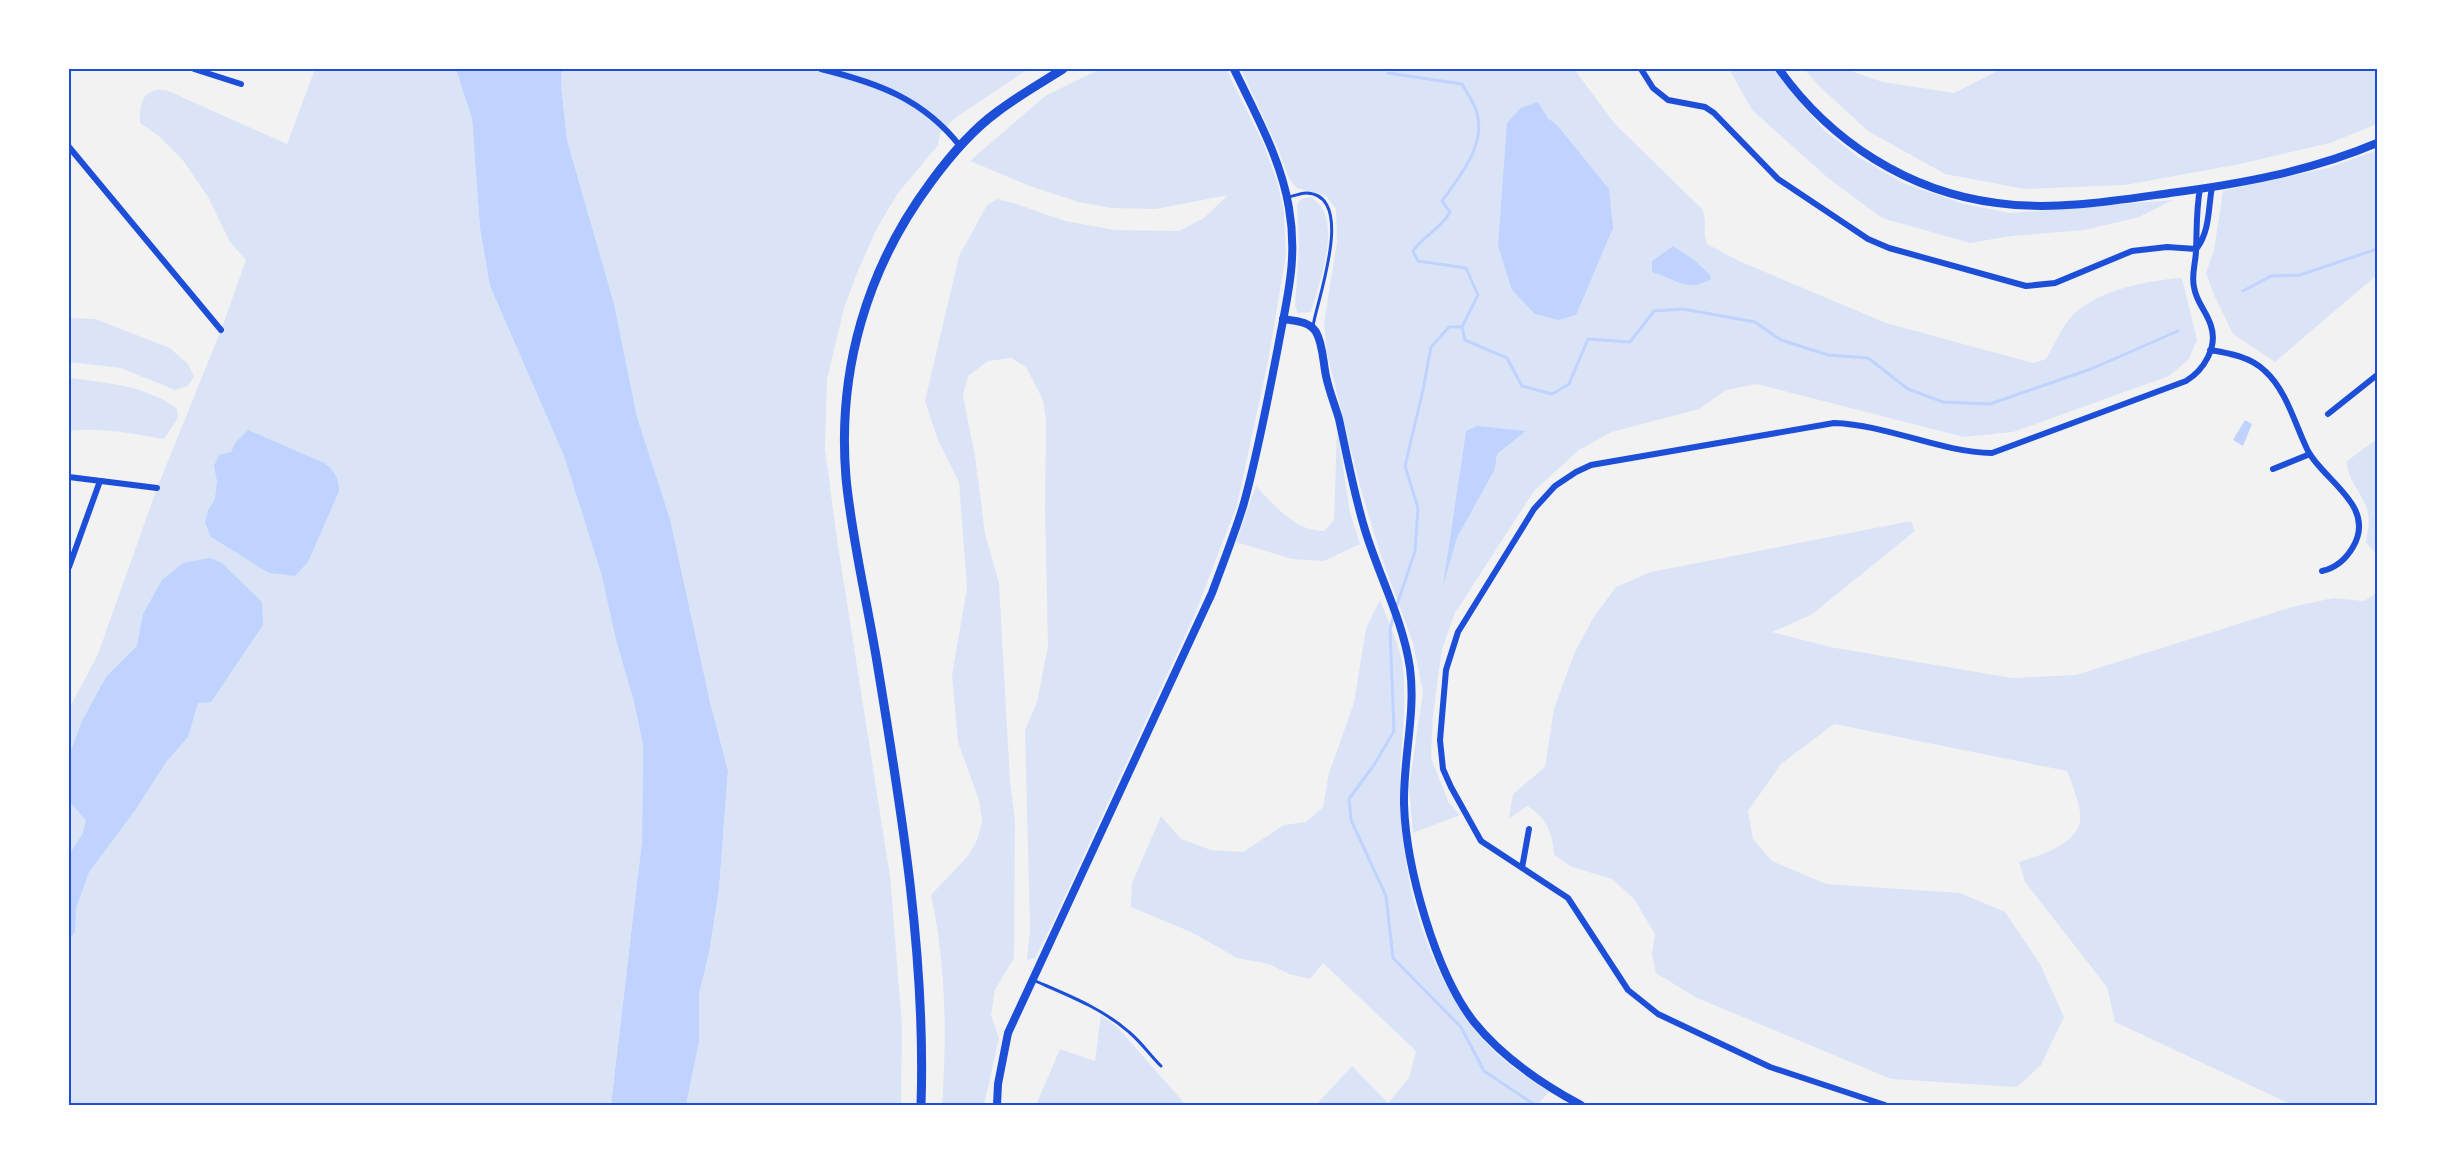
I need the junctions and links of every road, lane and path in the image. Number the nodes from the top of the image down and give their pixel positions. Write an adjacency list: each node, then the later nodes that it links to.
1 (194, 69): 7 (street)
2 (821, 69): 9 (street)
3 (1063, 69): 9 (main road)
4 (1234, 69): 13 (main road)
5 (1641, 69): 14 (street)
6 (1779, 69): 12 (main road)
7 (241, 84)
8 (2377, 144): 11 (main road)
9 (960, 146): 32 (main road)
10 (69, 147): 17 (street)
11 (2212, 187): 12 (main road); 14 (street)
12 (2200, 189): 14 (street)
13 (1287, 197): 15 (main road); 16 (lane)
14 (2196, 249): 18 (street)
15 (1283, 319): 16 (street); 30 (main road)
16 (1313, 328): 34 (street)
17 (221, 330)
18 (2210, 350): 21 (street); 29 (street)
19 (2377, 375): 20 (street)
20 (2328, 414)
21 (2310, 454): 22 (street); 27 (street)
22 (2273, 469)
23 (69, 477): 24 (street)
24 (100, 481): 25 (street); 26 (street)
25 (157, 488)
26 (69, 567)
27 (2322, 572)
28 (1529, 829): 29 (street)
29 (1522, 868): 35 (street)
30 (1032, 980): 31 (lane); 33 (main road)
31 (1161, 1066)
32 (921, 1105)
33 (997, 1105)
34 (1581, 1105)
35 (1885, 1105)

